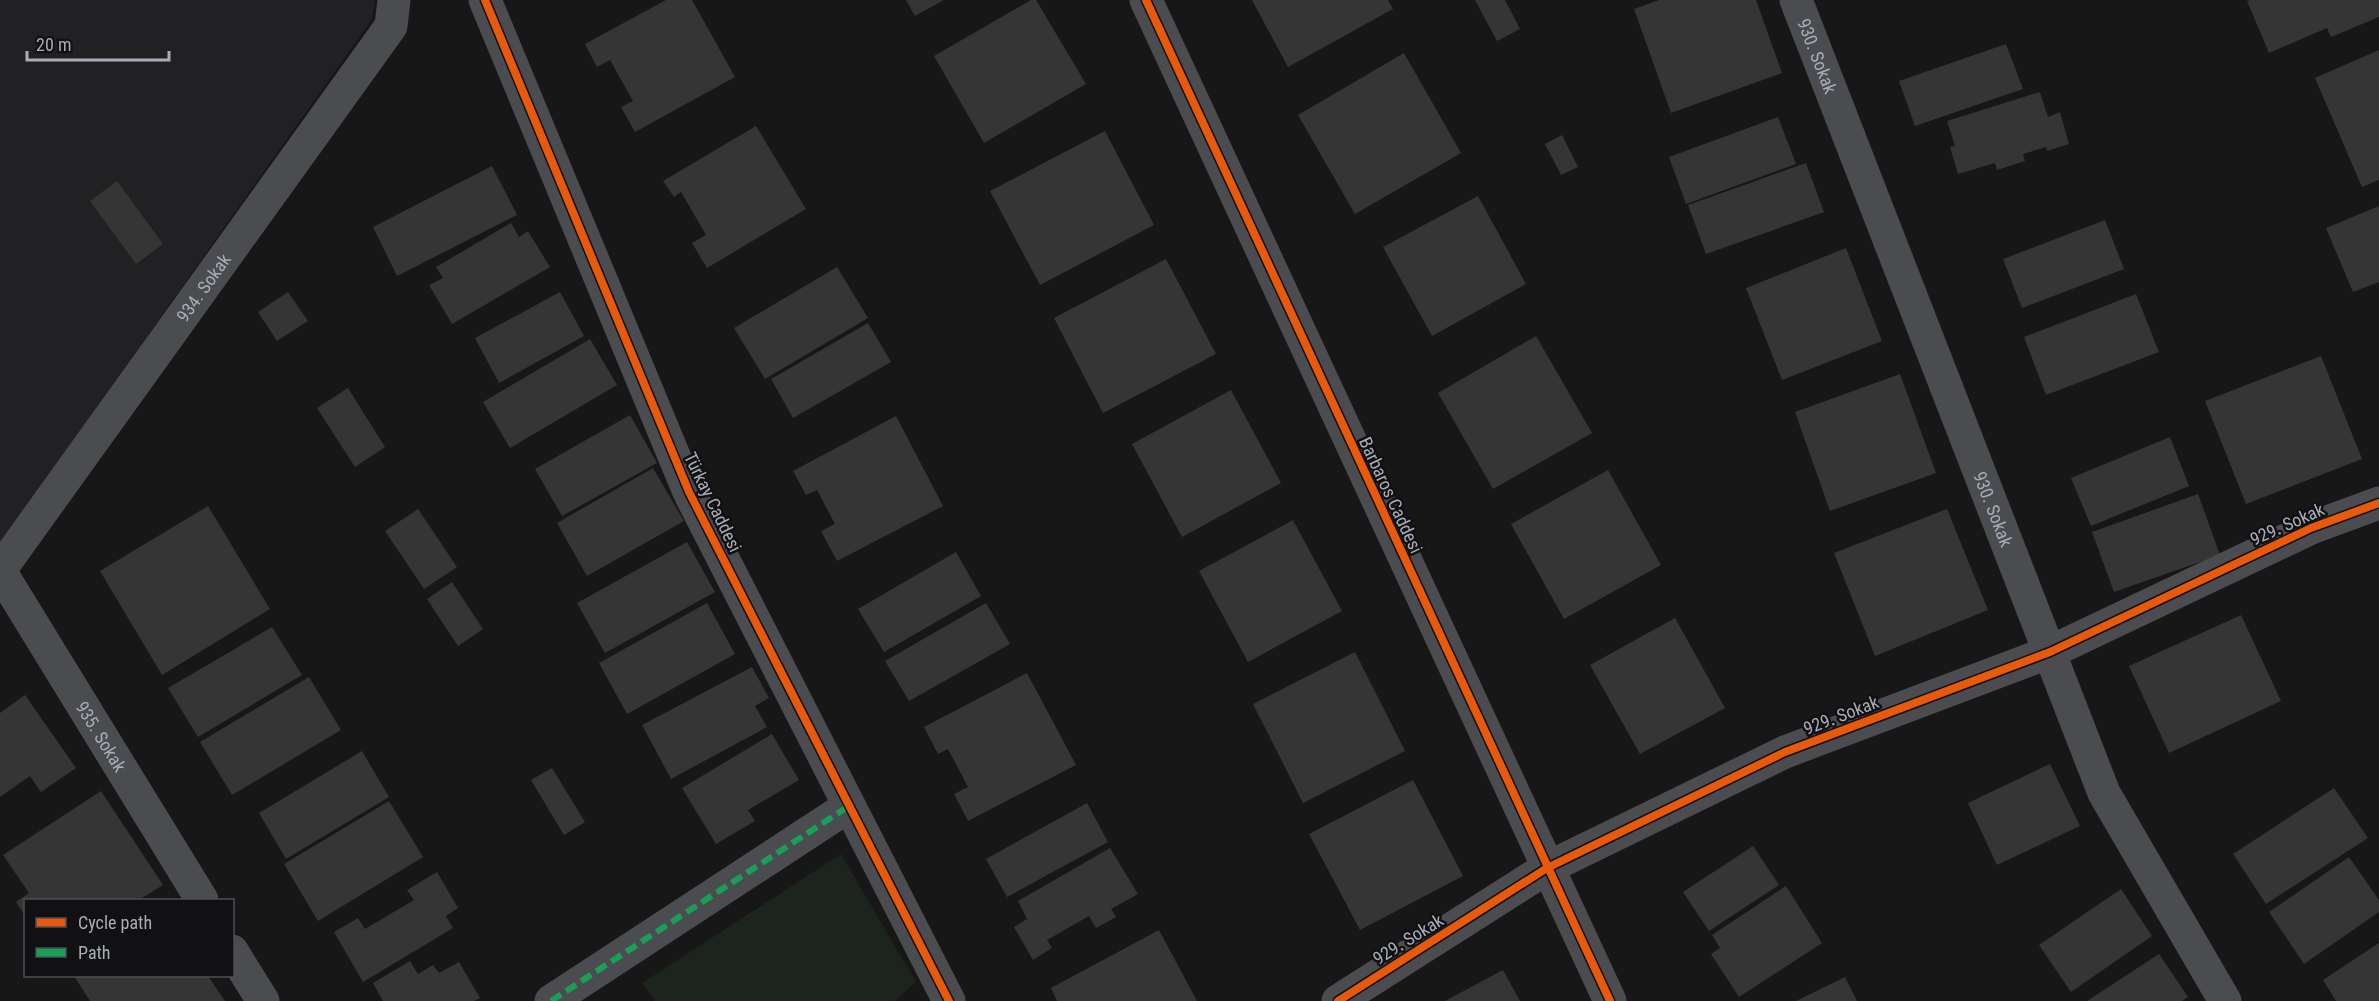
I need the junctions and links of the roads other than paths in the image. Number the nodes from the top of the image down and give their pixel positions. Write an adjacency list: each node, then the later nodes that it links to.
1 (394, 0): 6 (street, 934. Sokak)
2 (485, 0): 8 (street, Türkay Caddesi)
3 (1146, 0): 9 (street, Barbaros Caddesi)
4 (1796, 0): 7 (street, 930. Sokak)
5 (2379, 503): 7 (street, 929. Sokak)
6 (0, 571): 10 (street, 935. Sokak)
7 (2049, 652): 9 (street, 929. Sokak); 17 (street, 930. Sokak)
8 (849, 806): 12 (street, Türkay Caddesi); 14 (street)
9 (1547, 868): 15 (street, 929. Sokak); 16 (street, Barbaros Caddesi)
10 (201, 899)
11 (234, 954): 13 (street)
12 (941, 997)
13 (263, 1001)
14 (551, 1001)
15 (1338, 1001)
16 (1610, 1001)
17 (2225, 1001)

